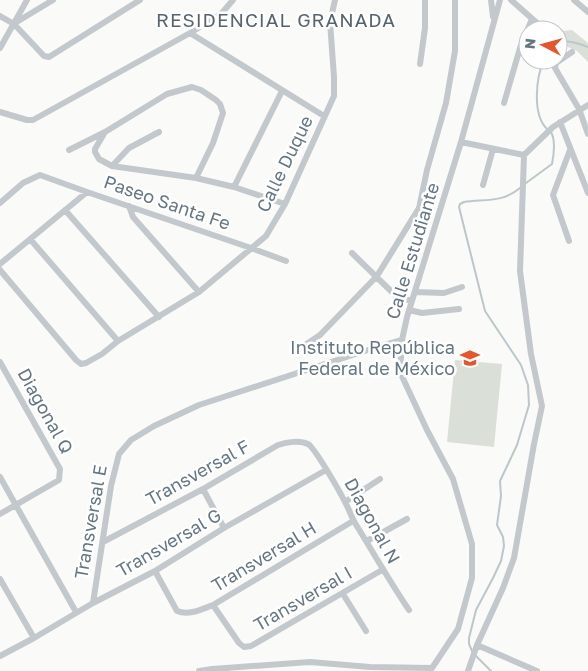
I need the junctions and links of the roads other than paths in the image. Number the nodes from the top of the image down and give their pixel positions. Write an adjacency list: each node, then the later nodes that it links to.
1 (27, 0): 16 (street)
2 (53, 0): 16 (street)
3 (140, 0): 16 (street)
4 (233, 0): 17 (street)
5 (335, 0): 26 (street, Calle Duque)
6 (425, 0): 20 (street)
7 (456, 0): 53 (street)
8 (491, 0): 15 (street)
9 (500, 0): 15 (street, Calle Estudiante)
10 (511, 0): 14 (street)
11 (574, 0): 12 (street)
12 (588, 12)
13 (0, 16): 16 (street)
14 (532, 19): 22 (street)
15 (493, 21): 31 (street, Calle Estudiante)
16 (14, 24): 18 (street)
17 (190, 33): 21 (street); 25 (street)
18 (0, 48)
19 (572, 52): 24 (street)
20 (420, 64)
21 (282, 91): 26 (street); 39 (street)
22 (504, 102)
23 (588, 105): 24 (street)
24 (579, 109): 27 (street); 30 (street)
25 (0, 112)
26 (324, 116): 43 (street, Calle Duque)
27 (560, 122): 34 (street); 35 (street)
28 (105, 132): 33 (street); 36 (street); 37 (street)
29 (159, 132): 36 (street)
30 (588, 134)
31 (461, 142): 32 (street); 56 (street, Calle Estudiante)
32 (493, 149): 35 (street); 38 (street)
33 (69, 150)
34 (570, 150): 41 (street); 47 (street)
35 (524, 155): 90 (street)
36 (112, 166): 37 (street)
37 (196, 178): 39 (street)
38 (483, 185)
39 (234, 187): 43 (street)
40 (87, 192): 42 (street); 44 (street, Paseo Santa Fe); 45 (street, Paseo Santa Fe)
41 (588, 193)
42 (0, 203)
43 (285, 204): 48 (street, Calle Duque)
44 (129, 206): 48 (street, Paseo Santa Fe); 55 (street)
45 (65, 210): 46 (street, Paseo Santa Fe); 60 (street)
46 (30, 239): 51 (street, Paseo Santa Fe); 62 (street)
47 (569, 241)
48 (251, 248): 50 (street, Paseo Santa Fe); 55 (street, Calle Duque)
49 (352, 253): 53 (street)
50 (286, 261)
51 (0, 264)
52 (0, 270): 62 (street, Calle Duque)
53 (377, 276): 57 (street); 64 (street)
54 (462, 287): 56 (street)
55 (199, 292): 60 (street, Calle Duque)
56 (415, 292): 57 (street, Calle Estudiante)
57 (412, 301): 59 (street, Calle Estudiante)
58 (459, 309): 59 (street)
59 (410, 310): 61 (street, Calle Estudiante)
60 (159, 317): 62 (street, Calle Duque)
61 (402, 340): 65 (street, Calle Estudiante); 79 (street, Transversal E)
62 (118, 341)
63 (441, 348): 65 (street)
64 (299, 349)
65 (402, 349): 93 (street, Calle Estudiante)
66 (0, 362): 73 (street, Diagonal Q)
67 (310, 445): 68 (street, Diagonal N); 71 (street, Transversal F)
68 (326, 470): 72 (street, Diagonal N); 77 (street, Transversal G)
69 (0, 478): 73 (street)
70 (380, 479): 72 (street)
71 (203, 489): 77 (street); 79 (street, Transversal F)
72 (345, 502): 76 (street, Diagonal N)
73 (16, 505): 74 (street); 87 (street)
74 (0, 514)
75 (407, 519): 78 (street)
76 (353, 521): 78 (street, Diagonal N); 85 (street, Transversal H)
77 (224, 528): 81 (street, Transversal G)
78 (367, 541): 80 (street, Diagonal N)
79 (103, 542): 84 (street, Transversal E)
80 (382, 570): 83 (street, Transversal I); 86 (street, Diagonal N)
81 (155, 572): 84 (street, Transversal G); 85 (street, Transversal H)
82 (0, 579): 89 (street)
83 (343, 594): 85 (street, Transversal I); 88 (street)
84 (93, 603): 87 (street, Transversal G)
85 (213, 604)
86 (409, 610)
87 (76, 612): 89 (street, Transversal G)
88 (366, 631)
89 (34, 638): 91 (street, Transversal G)
90 (476, 648): 92 (street); 95 (street)
91 (0, 656)
92 (469, 668)
93 (431, 670): 94 (street)
94 (199, 671)
95 (537, 671)

